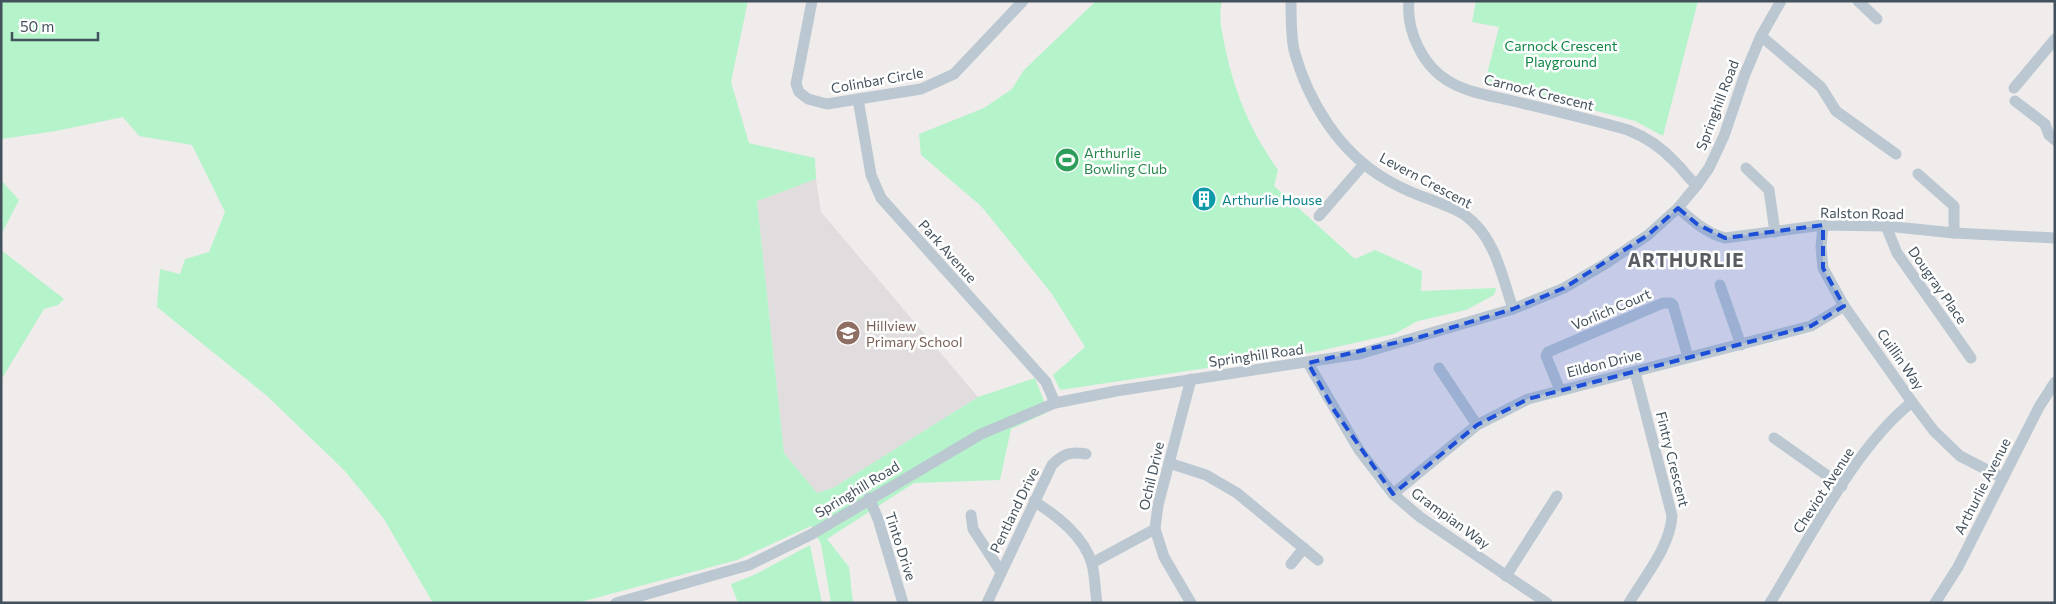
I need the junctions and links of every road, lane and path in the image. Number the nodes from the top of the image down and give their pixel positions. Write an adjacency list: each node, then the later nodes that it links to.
1 (812, 1): 11 (street, Colinbar Circle)
2 (1022, 1): 11 (street, Colinbar Circle)
3 (1291, 1): 15 (street, Levern Crescent)
4 (1409, 1): 18 (street, Carnock Crescent)
5 (1781, 1): 8 (street, Springhill Road)
6 (1858, 1): 7 (street)
7 (1877, 19)
8 (1761, 36): 14 (street); 18 (street, Springhill Road)
9 (2055, 39): 10 (street)
10 (2014, 88)
11 (858, 99): 39 (street, Park Avenue)
12 (2016, 101): 13 (street)
13 (2055, 140)
14 (1896, 154)
15 (1364, 164): 20 (street); 28 (street, Levern Crescent)
16 (1746, 168): 23 (street)
17 (1918, 174): 24 (street)
18 (1697, 185): 19 (street, Springhill Road)
19 (1678, 208): 23 (street, Ralston Road); 28 (street, Springhill Road)
20 (1319, 216)
21 (1823, 225): 22 (street, Ralston Road); 23 (street, Ralston Road); 27 (street, Cuillin Way)
22 (1886, 226): 24 (street, Ralston Road); 31 (street, Dougray Place)
23 (1775, 232)
24 (1954, 233): 25 (street, Ralston Road)
25 (2055, 238)
26 (1720, 284): 29 (street)
27 (1844, 306): 29 (street, Eildon Drive); 38 (street, Cuillin Way)
28 (1513, 308): 32 (street, Springhill Road)
29 (1741, 345): 30 (street, Eildon Drive)
30 (1688, 357): 34 (street, Eildon Drive); 37 (street, Vorlich Court)
31 (1971, 358)
32 (1308, 363): 35 (street, Springhill Road); 46 (street, Grampian Way)
33 (1439, 368): 40 (street)
34 (1635, 372): 37 (street, Eildon Drive); 64 (street, Fintry Crescent)
35 (1191, 379): 39 (street, Springhill Road); 43 (street, Ochil Drive)
36 (2055, 382): 44 (street, Arthurlie Avenue)
37 (1560, 390): 40 (street, Eildon Drive)
38 (1912, 402): 44 (street, Cuillin Way); 45 (street, Cheviot Avenue)
39 (1055, 404): 48 (street, Springhill Road)
40 (1477, 425): 46 (street, Eildon Drive)
41 (1774, 438): 45 (street)
42 (1086, 454): 49 (street, Pentland Drive)
43 (1168, 462): 51 (street, Ochil Drive); 52 (street)
44 (2003, 478): 66 (street, Arthurlie Avenue)
45 (1842, 486): 65 (street, Cheviot Avenue)
46 (1393, 494): 57 (street, Grampian Way)
47 (1556, 496): 57 (street)
48 (869, 498): 59 (street, Springhill Road); 60 (street, Tinto Drive)
49 (1034, 501): 54 (street); 56 (street, Pentland Drive)
50 (971, 515): 56 (street)
51 (1155, 528): 54 (street); 63 (street, Ochil Drive)
52 (1304, 548): 53 (street); 55 (street)
53 (1318, 560)
54 (1092, 563): 62 (street)
55 (1291, 564)
56 (1000, 572): 61 (street, Pentland Drive)
57 (1506, 576): 58 (street, Grampian Way)
58 (1544, 602)
59 (616, 603)
60 (903, 603)
61 (987, 603)
62 (1097, 603)
63 (1191, 603)
64 (1629, 603)
65 (1770, 603)
66 (1935, 603)

